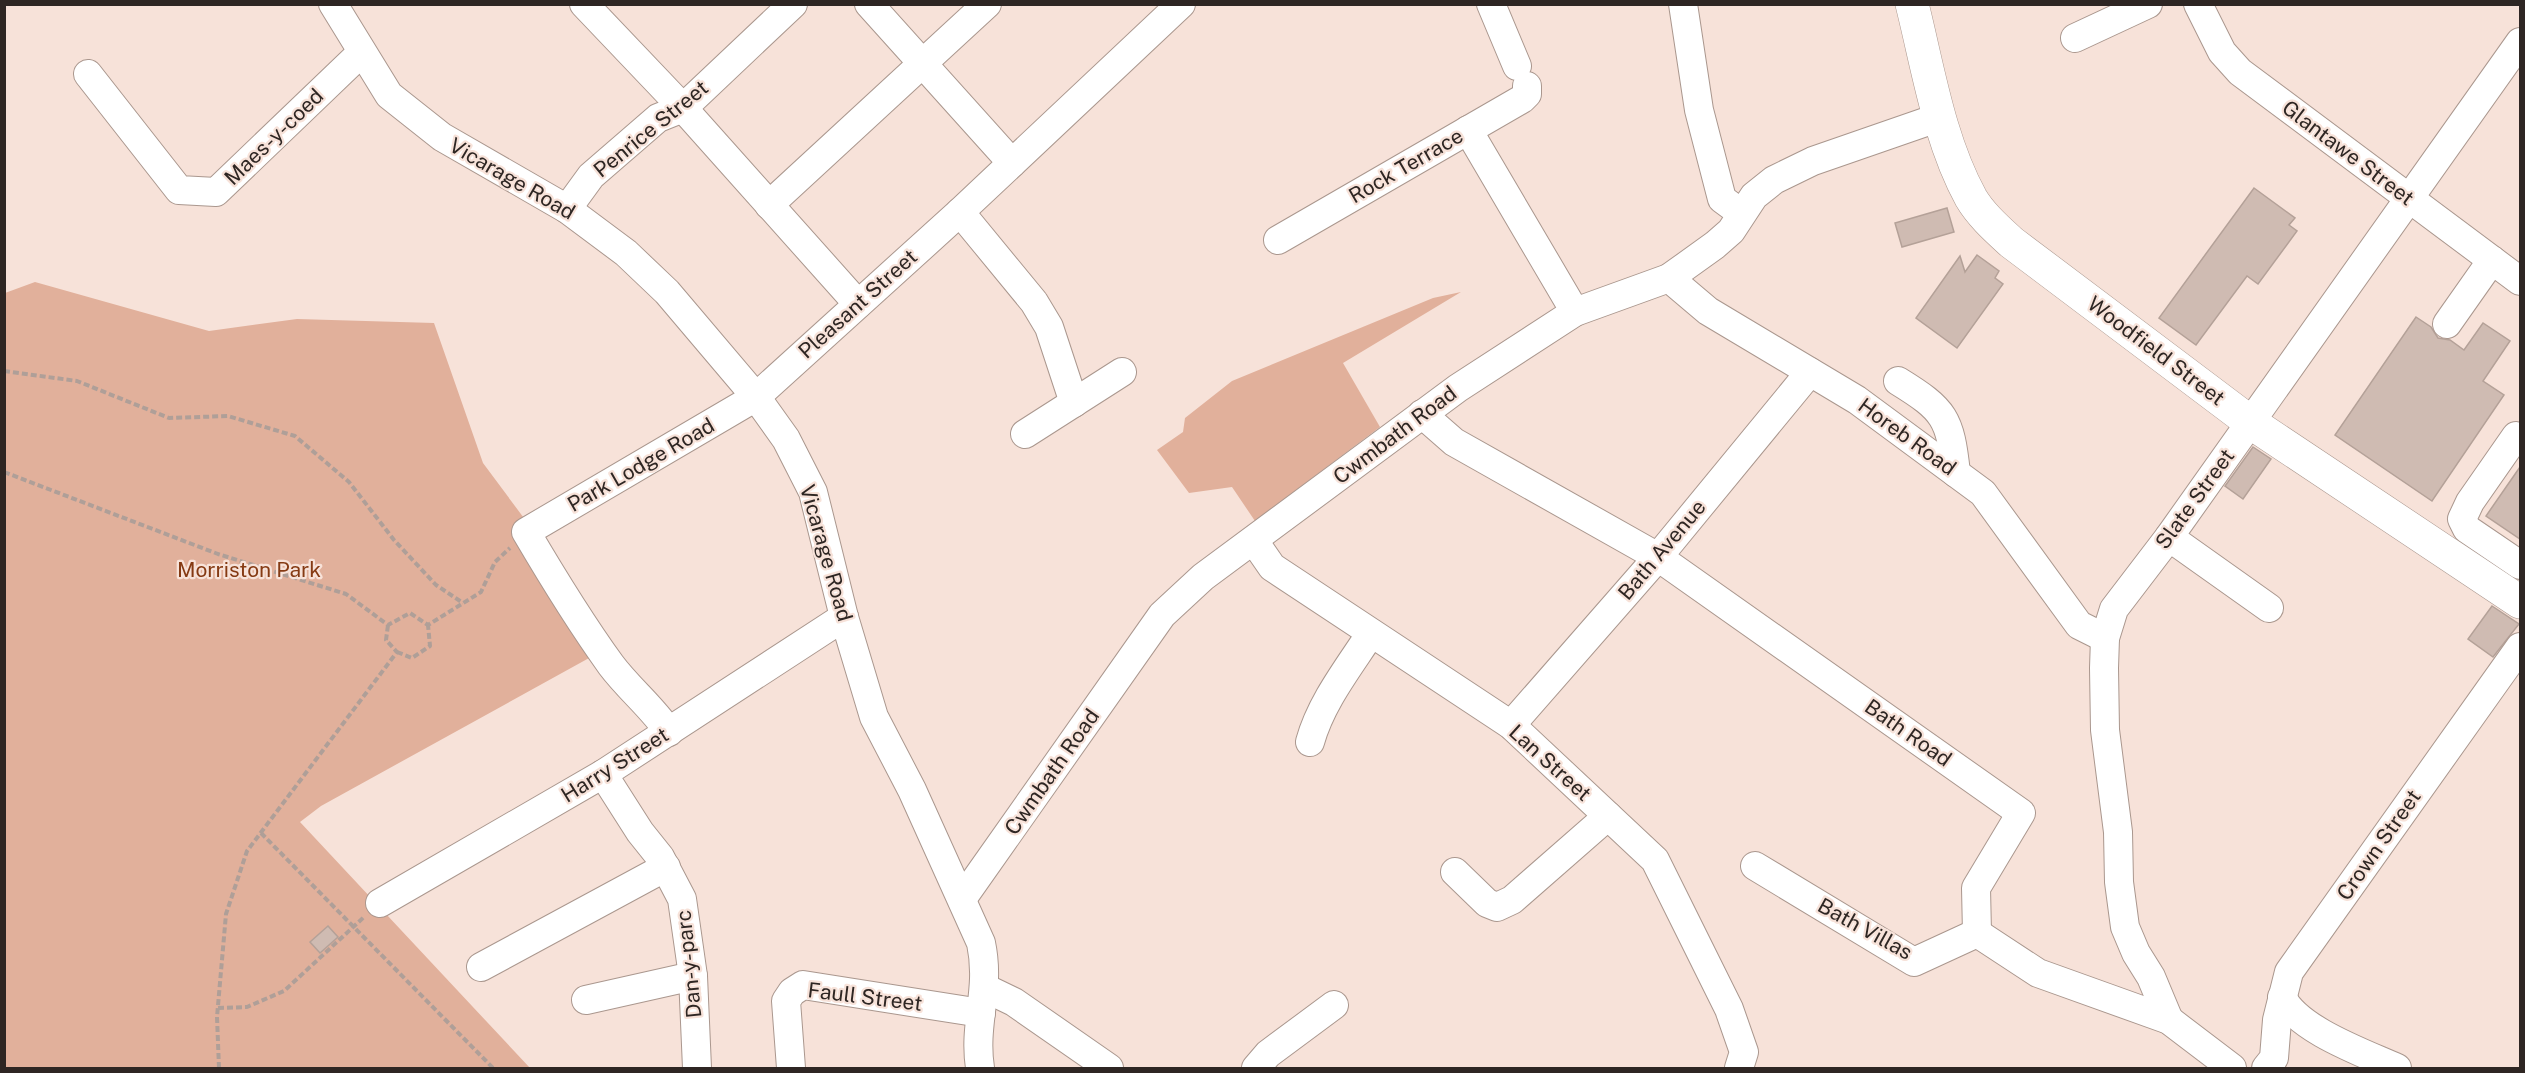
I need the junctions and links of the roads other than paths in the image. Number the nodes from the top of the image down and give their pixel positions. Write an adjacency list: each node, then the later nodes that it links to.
1 (333, 4): 14 (street, Vicarage Road)
2 (584, 4): 17 (street)
3 (793, 4): 17 (street, Penrice Street)
4 (869, 4): 15 (street)
5 (987, 4): 15 (street)
6 (1181, 4): 20 (street)
7 (1491, 4): 19 (street, Rock Terrace)
8 (1683, 4): 25 (street)
9 (1912, 4): 18 (main road, Woodfield Street)
10 (2148, 4): 12 (street)
11 (2199, 4): 21 (street, Glantawe Street)
12 (2075, 38)
13 (2520, 42): 21 (street, Slate Street)
14 (361, 53): 16 (street, Maes-y-coed); 23 (street, Vicarage Road)
15 (922, 63): 20 (street); 22 (street)
16 (88, 74)
17 (683, 108): 22 (street); 23 (street, Penrice Street)
18 (1940, 117): 25 (street, Cwmbath Road); 39 (main road, Woodfield Street)
19 (1468, 130): 26 (street, Rock Terrace); 31 (street)
20 (1012, 163): 24 (street, Pleasant Street)
21 (2409, 200): 27 (street, Glantawe Street); 39 (street, Slate Street)
22 (769, 205): 30 (street)
23 (567, 208): 36 (street, Vicarage Road)
24 (960, 212): 30 (street, Pleasant Street); 37 (street)
25 (1741, 213): 28 (street, Cwmbath Road)
26 (1278, 240)
27 (2492, 260): 29 (street, Glantawe Street); 32 (street)
28 (1669, 278): 31 (street, Cwmbath Road); 34 (street, Horeb Road)
29 (2520, 281)
30 (858, 304): 36 (street, Pleasant Street)
31 (1575, 312): 38 (street, Cwmbath Road)
32 (2447, 324)
33 (1122, 372): 37 (street)
34 (1810, 372): 42 (street, Horeb Road); 45 (street, Bath Avenue)
35 (1898, 381): 42 (street)
36 (756, 397): 49 (street, Vicarage Road); 54 (street, Park Lodge Road)
37 (1074, 403): 40 (street)
38 (1422, 414): 44 (street, Cwmbath Road); 45 (street, Bath Road)
39 (2250, 422): 43 (street, Slate Street); 47 (main road, Woodfield Street)
40 (1025, 434)
41 (2516, 436): 46 (street)
42 (1956, 472): 51 (street, Horeb Road)
43 (2169, 537): 48 (street); 51 (street, Slate Street)
44 (1254, 541): 50 (street, Lan Street); 61 (street, Cwmbath Road)
45 (1658, 557): 53 (street, Bath Avenue); 63 (street, Bath Road)
46 (2520, 565)
47 (2520, 602)
48 (2269, 608)
49 (844, 617): 54 (street, Harry Street); 61 (street, Vicarage Road)
50 (1371, 633): 53 (street, Lan Street); 55 (street)
51 (2105, 638): 70 (street, Slate Street)
52 (2520, 647): 66 (street, Crown Street)
53 (1511, 726): 57 (street, Lan Street)
54 (669, 732): 56 (street, Harry Street)
55 (1310, 742)
56 (603, 774): 59 (street, Dan-y-parc); 62 (street, Harry Street)
57 (1608, 816): 60 (street); 77 (street, Lan Street)
58 (1755, 866): 63 (street, Bath Villas)
59 (666, 867): 64 (street); 65 (street, Dan-y-parc)
60 (1455, 872)
61 (962, 899): 68 (street, Vicarage Road)
62 (380, 903)
63 (1977, 933): 70 (street)
64 (481, 967)
65 (693, 976): 67 (street); 72 (street, Dan-y-parc)
66 (2282, 997): 71 (street, Crown Street); 79 (street)
67 (586, 1000)
68 (983, 1000): 73 (street, Faull Street); 74 (street, Vicarage Road); 75 (street)
69 (1334, 1005): 76 (street)
70 (2169, 1020): 78 (street)
71 (2270, 1063)
72 (697, 1068)
73 (791, 1068)
74 (980, 1068)
75 (1109, 1068)
76 (1256, 1068)
77 (1739, 1068)
78 (2232, 1068)
79 (2397, 1068)

